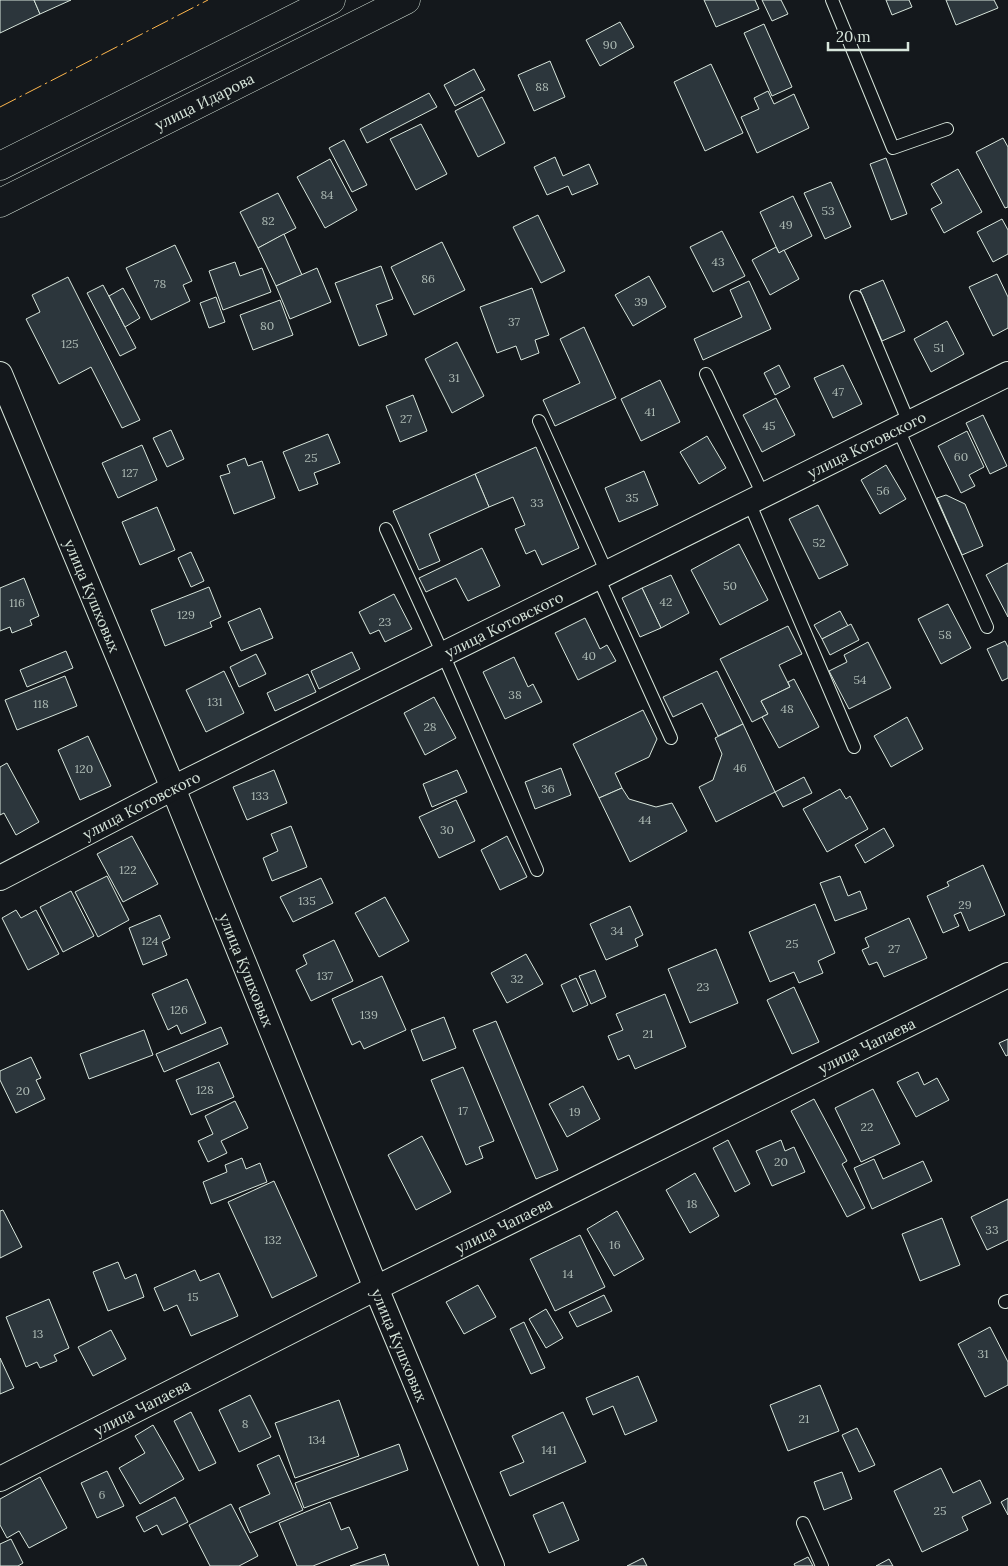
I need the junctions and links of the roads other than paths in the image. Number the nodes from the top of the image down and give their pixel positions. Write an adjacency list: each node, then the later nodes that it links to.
1 (406, 0): 6 (main road, улица Идарова)
2 (832, 0): 4 (lane)
3 (327, 1): 5 (main road)
4 (948, 129)
5 (0, 166)
6 (0, 203)
7 (856, 297): 12 (lane)
8 (0, 374): 20 (street, улица Кушховых)
9 (706, 374): 13 (lane)
10 (1008, 374): 12 (street, улица Котовского)
11 (539, 421): 15 (lane)
12 (904, 426): 13 (street, улица Котовского); 16 (lane)
13 (756, 499): 15 (street, улица Котовского); 19 (lane)
14 (386, 529): 17 (lane)
15 (603, 575): 17 (street, улица Котовского); 18 (lane)
16 (987, 627)
17 (443, 654): 20 (street, улица Котовского); 21 (lane)
18 (671, 738)
19 (854, 747)
20 (173, 788): 22 (street, улица Котовского); 24 (street, улица Кушховых)
21 (536, 870)
22 (0, 878)
23 (1008, 975): 24 (street, улица Чапаева)
24 (376, 1288): 25 (street, улица Чапаева); 27 (street, улица Кушховых)
25 (0, 1478)
26 (802, 1523): 28 (lane)
27 (492, 1566)
28 (822, 1566)

